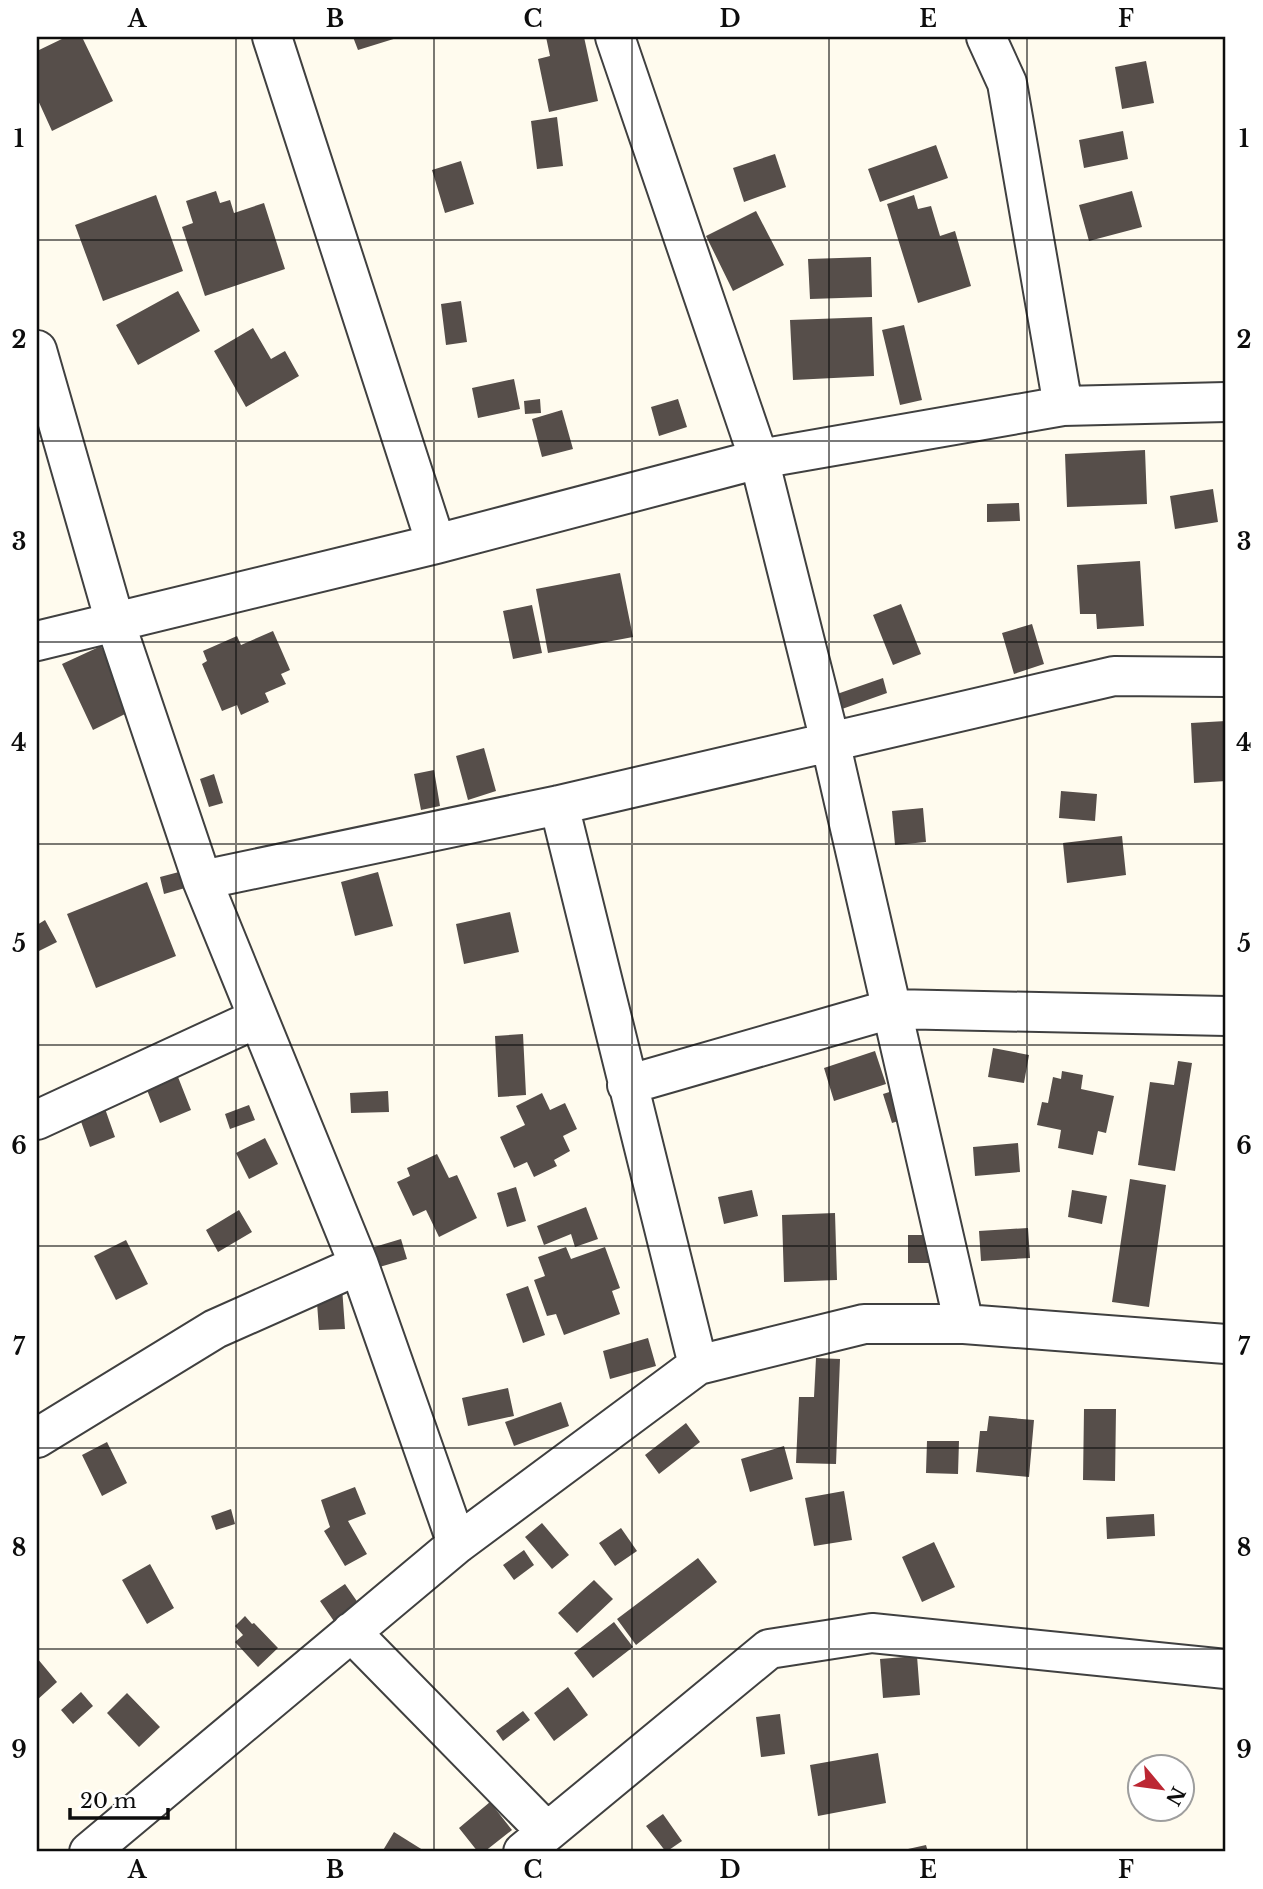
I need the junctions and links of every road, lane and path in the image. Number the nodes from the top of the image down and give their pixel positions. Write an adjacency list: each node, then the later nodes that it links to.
1 (272, 37): 8 (street)
2 (615, 37): 7 (street)
3 (986, 37): 6 (street)
4 (37, 350): 9 (street)
5 (1226, 402): 6 (street)
6 (1063, 406): 7 (street)
7 (760, 459): 8 (street); 12 (street)
8 (436, 544): 9 (street)
9 (115, 622): 10 (street); 14 (street)
10 (37, 641)
11 (1226, 677): 12 (street)
12 (830, 741): 13 (street); 15 (street)
13 (559, 805): 14 (street); 18 (street)
14 (202, 880): 17 (street)
15 (891, 1009): 16 (street); 18 (street); 21 (street)
16 (1226, 1016)
17 (258, 1018): 19 (street); 20 (street)
18 (627, 1085): 23 (street)
19 (37, 1120)
20 (359, 1265): 24 (street); 25 (street)
21 (964, 1324): 22 (street); 23 (street)
22 (1226, 1344)
23 (698, 1365): 25 (street)
24 (37, 1438)
25 (457, 1544): 26 (street)
26 (351, 1632): 28 (street); 29 (street)
27 (1226, 1669): 28 (street)
28 (535, 1841)
29 (89, 1852)

